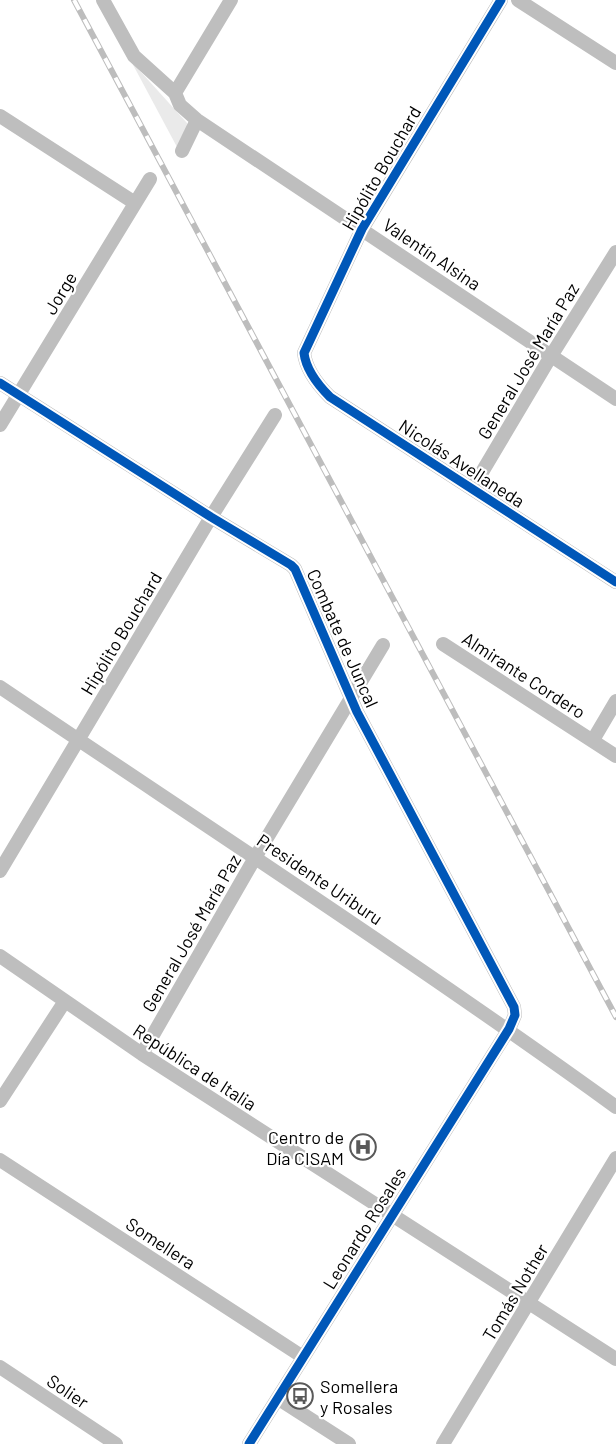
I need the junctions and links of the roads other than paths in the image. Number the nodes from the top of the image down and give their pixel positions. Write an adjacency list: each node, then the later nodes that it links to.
1 (103, 0): 6 (street, Valentín Alsina)
2 (231, 0): 6 (street)
3 (501, 0): 12 (street, Hipólito Bouchard)
4 (518, 0): 5 (street)
5 (616, 63)
6 (175, 93): 8 (street, Valentín Alsina)
7 (0, 116): 11 (street)
8 (197, 120): 9 (street); 12 (street, Valentín Alsina)
9 (182, 151)
10 (150, 179): 11 (street, Jorge)
11 (135, 203): 17 (street, Jorge)
12 (363, 229): 14 (street, Valentín Alsina); 15 (street, Hipólito Bouchard)
13 (616, 252): 14 (street, General José María Paz)
14 (551, 356): 18 (street, Valentín Alsina); 21 (street, General José María Paz)
15 (305, 359): 21 (street, Nicolás Avellaneda)
16 (0, 383): 17 (street, Combate de Juncal)
17 (18, 394): 20 (street, Jorge); 22 (street, Combate de Juncal)
18 (616, 399)
19 (275, 415): 22 (street, Hipólito Bouchard)
20 (0, 425)
21 (472, 489): 23 (street, Nicolás Avellaneda)
22 (212, 517): 27 (street, Combate de Juncal); 29 (street, Hipólito Bouchard)
23 (616, 582)
24 (443, 644): 30 (street, Almirante Cordero)
25 (383, 645): 27 (street, General José María Paz)
26 (0, 687): 29 (street, Presidente Uriburu)
27 (351, 698): 32 (street, General José María Paz); 36 (street, Combate de Juncal)
28 (616, 701): 30 (street)
29 (78, 740): 32 (street, Presidente Uriburu); 33 (street, Hipólito Bouchard)
30 (593, 740): 31 (street, Almirante Cordero)
31 (616, 756)
32 (256, 856): 36 (street, Presidente Uriburu); 37 (street, General José María Paz)
33 (0, 872)
34 (0, 956): 35 (street, República de Italia)
35 (65, 1001): 37 (street, República de Italia); 38 (street)
36 (509, 1029): 39 (street, Presidente Uriburu); 42 (street, Leonardo Rosales)
37 (141, 1054): 42 (street, República de Italia)
38 (0, 1101)
39 (616, 1107)
40 (616, 1158): 43 (street, Tomás Nother)
41 (0, 1160): 44 (street, Somellera)
42 (391, 1215): 43 (street, República de Italia); 44 (street, Leonardo Rosales)
43 (529, 1304): 45 (street, República de Italia); 51 (street, Tomás Nother)
44 (303, 1357): 47 (street, Leonardo Rosales)
45 (616, 1359)
46 (0, 1367): 48 (street, Solier)
47 (279, 1399): 49 (street, Leonardo Rosales); 50 (street)
48 (116, 1444)
49 (249, 1444)
50 (349, 1444)
51 (443, 1444)

